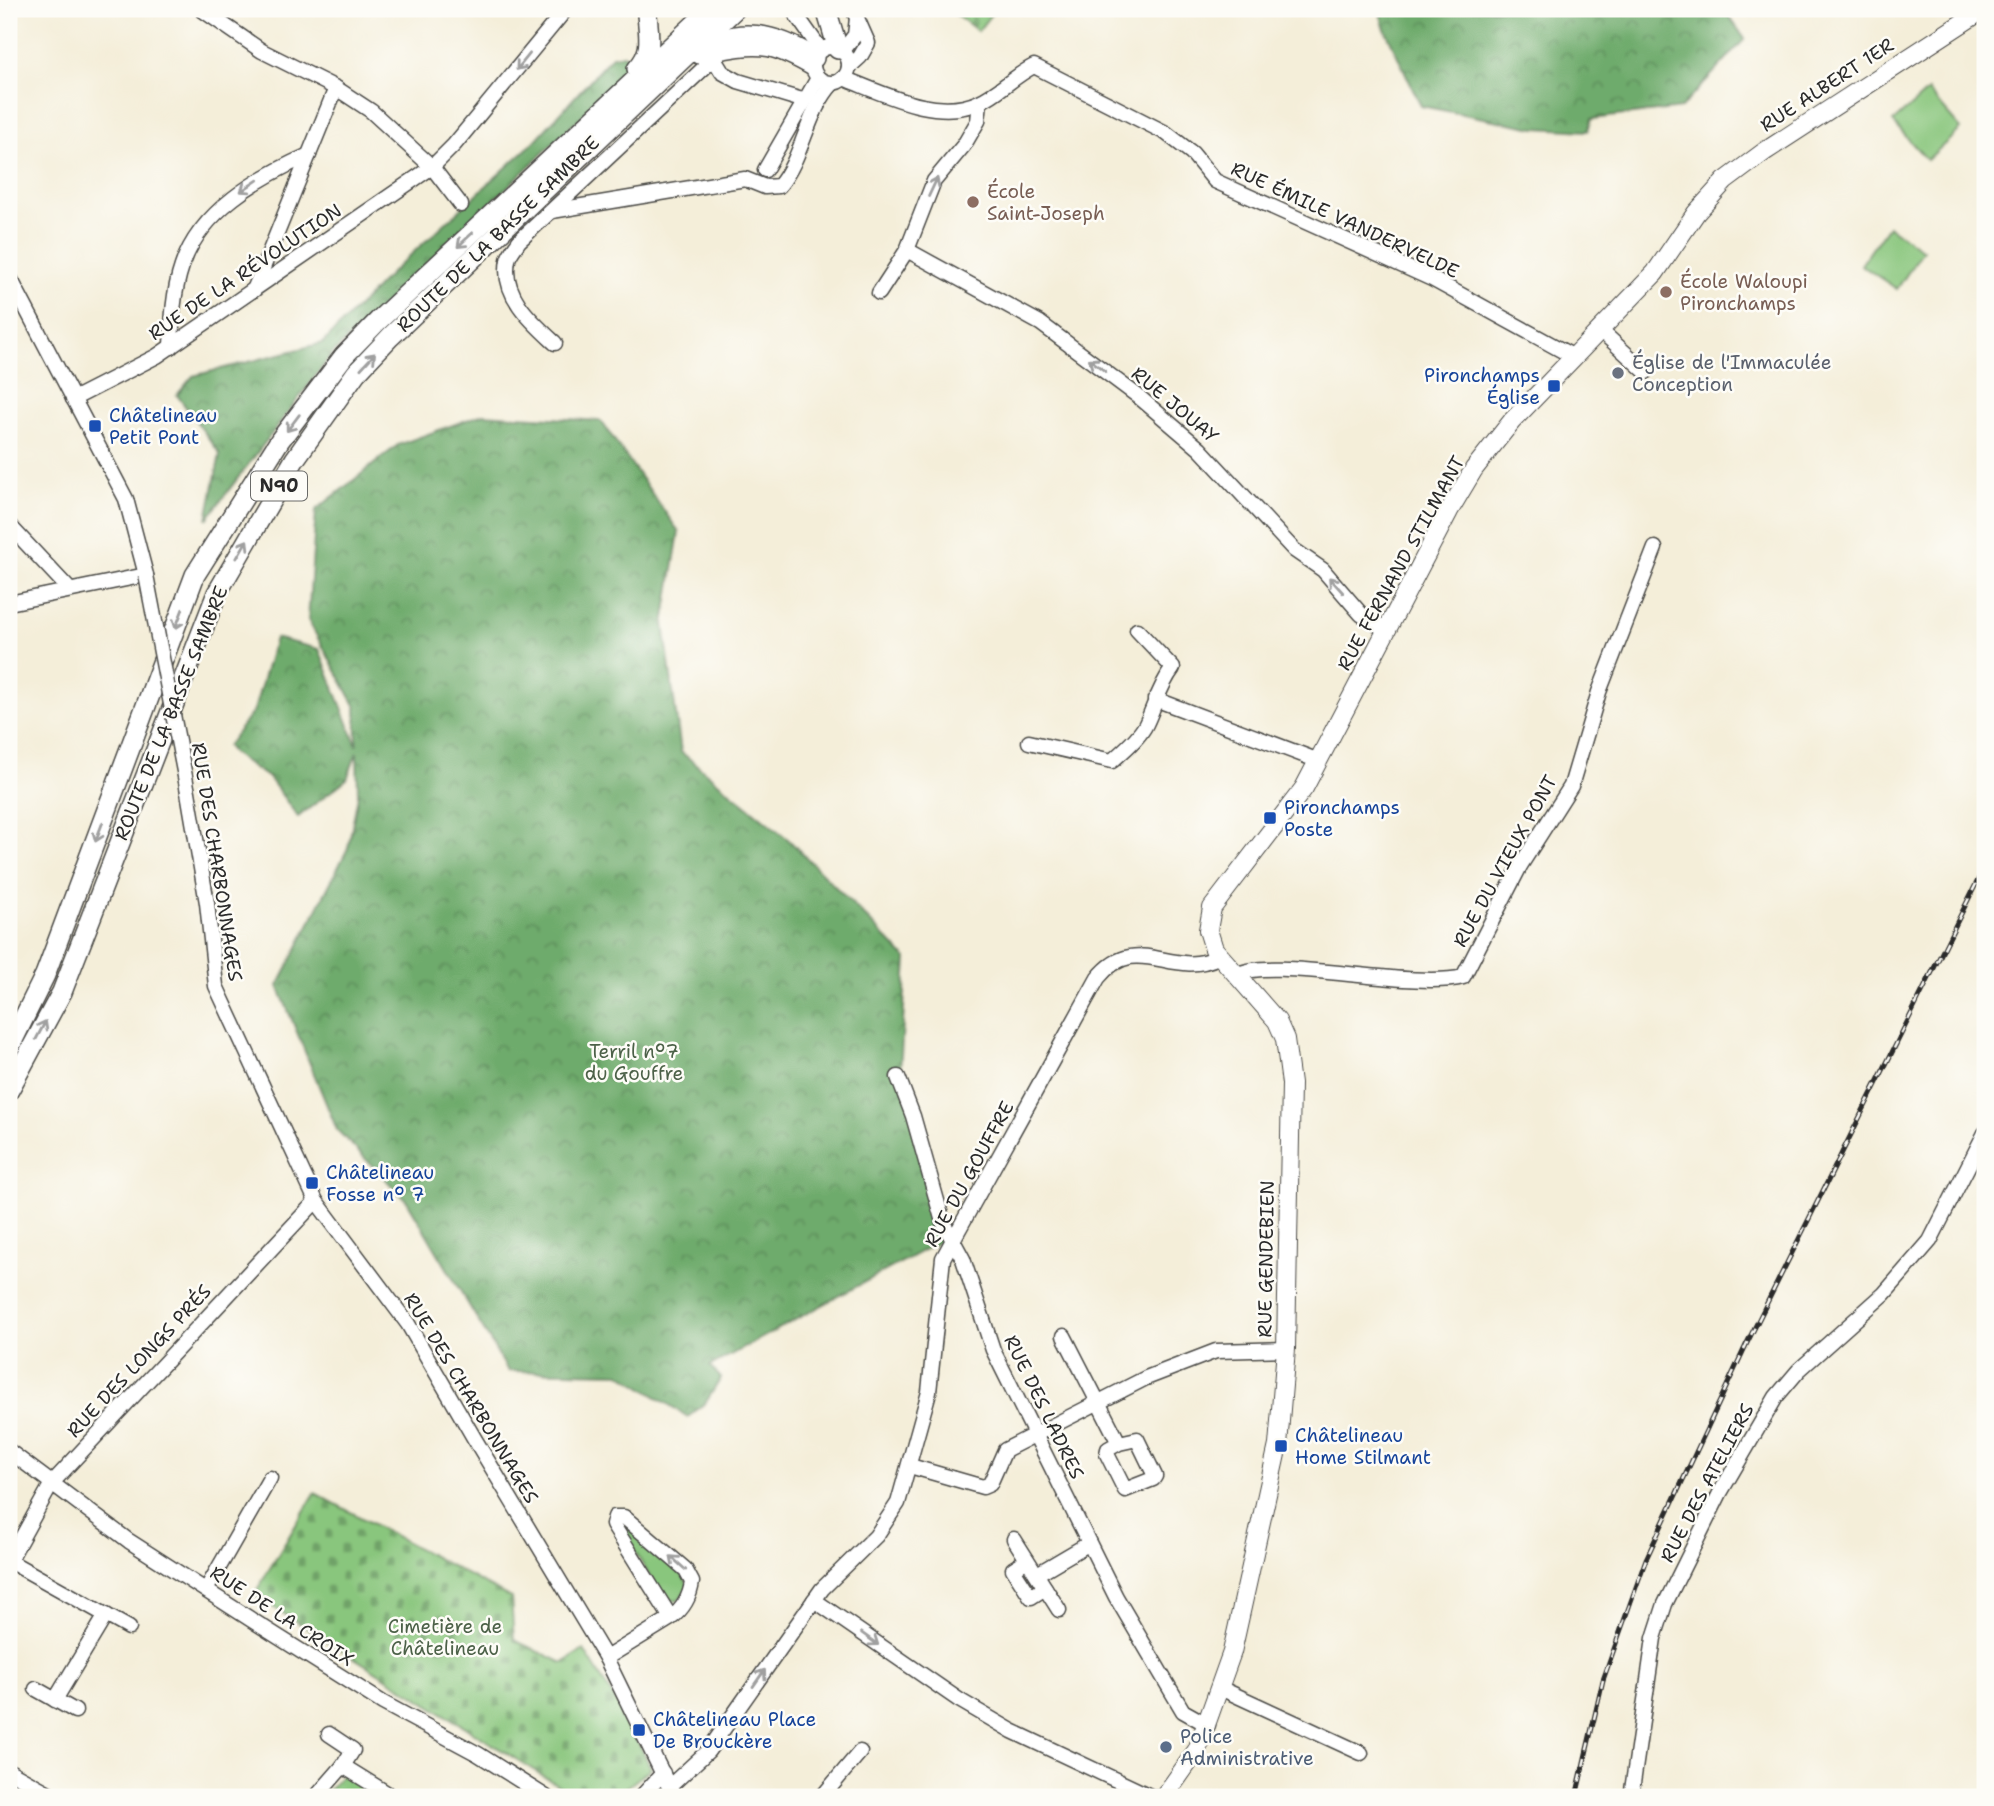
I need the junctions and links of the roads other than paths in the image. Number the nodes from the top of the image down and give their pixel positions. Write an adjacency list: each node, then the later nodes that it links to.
1 (201, 9): 13 (street)
2 (566, 9): 20 (street, RUE DE LA RÉVOLUTION, one-way to 20)
3 (711, 9): 17 (highway, ROUTE DE LA BASSE SAMBRE / N90)
4 (735, 9): 16 (highway, ROUTE DE LA BASSE SAMBRE / N90)
5 (792, 9): 11 (street)
6 (826, 9): 11 (highway)
7 (1984, 9): 18 (main road, RUE ALBERT 1ER)
8 (645, 11): 17 (highway)
9 (855, 13): 11 (street); 12 (street)
10 (714, 58): 11 (street, RUE ÉMILE VANDERVELDE); 14 (street); 22 (street)
11 (824, 59): 12 (street, RUE ÉMILE VANDERVELDE); 12 (street); 14 (street); 16 (highway)
12 (842, 76): 15 (street, RUE ÉMILE VANDERVELDE); 23 (street)
13 (336, 88): 19 (street); 20 (street)
14 (802, 100): 21 (street)
15 (980, 102): 26 (street, one-way to 15); 33 (street, RUE ÉMILE VANDERVELDE)
16 (625, 114): 50 (highway, ROUTE DE LA BASSE SAMBRE / N90, one-way to 16)
17 (575, 136): 48 (highway, ROUTE DE LA BASSE SAMBRE / N90, one-way to 48)
18 (1764, 152): 30 (main road, RUE FERNAND STILMANT)
19 (309, 155): 28 (street); 32 (street, one-way to 32)
20 (432, 167): 24 (street); 28 (street, RUE DE LA RÉVOLUTION)
21 (765, 170)
22 (590, 174): 23 (street); 25 (street)
23 (607, 202): 25 (street)
24 (461, 205)
25 (552, 211): 31 (street)
26 (907, 250): 29 (street); 42 (street, RUE JOUAY, one-way to 26)
27 (9, 276): 35 (street, RUE DES CHARBONNAGES)
28 (253, 291): 32 (street, RUE DE LA RÉVOLUTION)
29 (879, 293)
30 (1599, 330): 33 (main road, RUE FERNAND STILMANT); 34 (street)
31 (555, 343)
32 (172, 347): 35 (street, RUE DE LA RÉVOLUTION)
33 (1574, 357): 42 (main road, RUE FERNAND STILMANT)
34 (1646, 372)
35 (73, 399): 38 (street, RUE DES CHARBONNAGES)
36 (9, 525): 39 (street)
37 (1655, 548): 47 (street, RUE DU VIEUX PONT)
38 (146, 575): 39 (street); 52 (street, RUE DES CHARBONNAGES, bridge)
39 (69, 589): 40 (street)
40 (9, 603)
41 (1137, 630): 43 (street)
42 (1386, 630): 45 (main road, RUE FERNAND STILMANT)
43 (1155, 699): 44 (street); 45 (street)
44 (1029, 742)
45 (1319, 761): 46 (main road, RUE GENDEBIEN)
46 (1219, 957): 47 (main road, RUE GENDEBIEN); 53 (street, RUE DU GOUFFRE)
47 (1237, 975): 55 (main road, RUE GENDEBIEN)
48 (9, 1048)
49 (898, 1076): 53 (street, RUE DES LADRES)
50 (9, 1090)
51 (1985, 1133): 96 (street, RUE DES ATELIERS)
52 (316, 1201): 62 (street, RUE DES LONGS PRÉS); 75 (street, RUE DES CHARBONNAGES)
53 (951, 1239): 57 (street, RUE DES LADRES); 60 (street, RUE DU GOUFFRE)
54 (1064, 1336): 56 (street)
55 (1286, 1349): 56 (street); 76 (main road, RUE GENDEBIEN)
56 (1099, 1402): 57 (street); 58 (street)
57 (1035, 1434): 60 (street); 64 (street, RUE DES LADRES)
58 (1119, 1443)
59 (9, 1451): 62 (street, RUE DE LA CROIX)
60 (910, 1466): 70 (street, RUE DU GOUFFRE)
61 (271, 1478): 69 (street)
62 (52, 1483): 66 (street, RUE DES LONGS PRÉS); 69 (street, RUE DE LA CROIX)
63 (1014, 1539): 65 (street)
64 (1088, 1544): 67 (street); 80 (street, RUE DES LADRES)
65 (1027, 1559): 67 (street); 68 (street)
66 (9, 1561): 72 (street)
67 (1037, 1574): 68 (street)
68 (1045, 1588): 71 (street)
69 (206, 1590): 91 (street, RUE DE LA CROIX)
70 (814, 1600): 86 (street, RUE DU GOUFFRE, one-way to 70); 87 (street, one-way to 87)
71 (1059, 1610)
72 (106, 1615): 74 (street); 78 (street)
73 (671, 1618): 73 (street, one-way to 73); 75 (street)
74 (129, 1628)
75 (606, 1658): 86 (street, RUE DES CHARBONNAGES)
76 (1220, 1688): 80 (main road, RUE GENDEBIEN); 83 (street)
77 (36, 1689): 78 (street)
78 (55, 1700): 79 (street)
79 (75, 1711)
80 (1209, 1726): 95 (main road, RUE GENDEBIEN)
81 (329, 1734): 84 (street)
82 (860, 1752): 93 (street)
83 (1360, 1753)
84 (343, 1766): 89 (street); 90 (street)
85 (9, 1771): 88 (street)
86 (669, 1786): 92 (street, RUE DU GOUFFRE)
87 (1126, 1791): 94 (street)
88 (56, 1797)
89 (316, 1797)
90 (393, 1797)
91 (546, 1797)
92 (640, 1797)
93 (822, 1797)
94 (1152, 1797)
95 (1164, 1797)
96 (1631, 1797)

